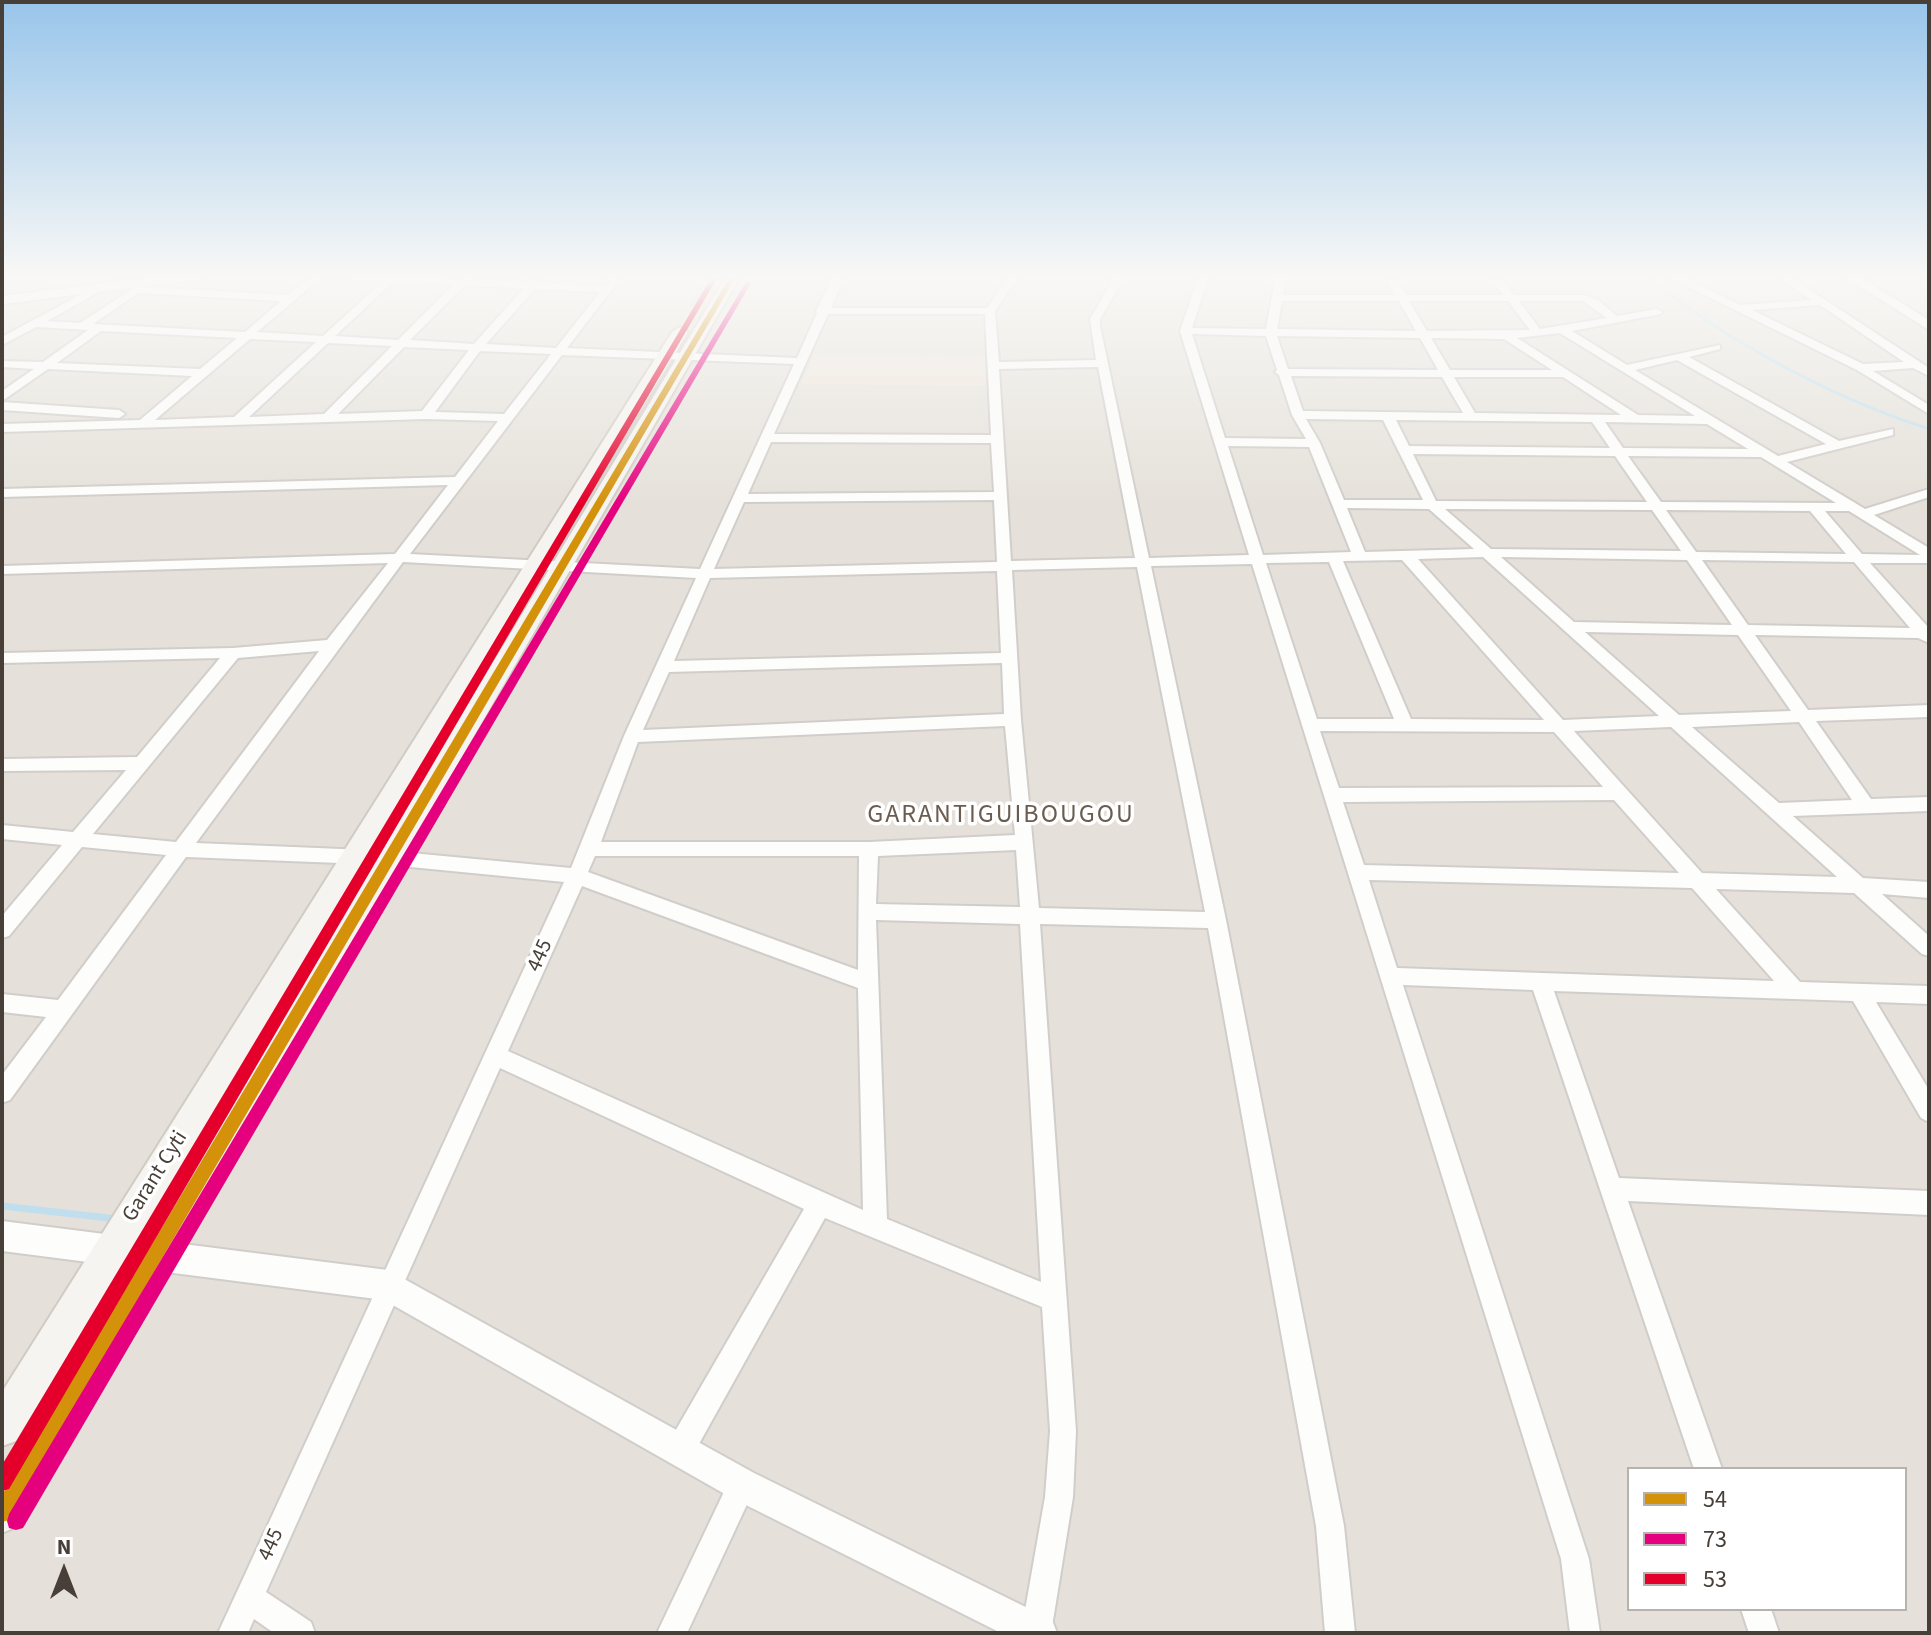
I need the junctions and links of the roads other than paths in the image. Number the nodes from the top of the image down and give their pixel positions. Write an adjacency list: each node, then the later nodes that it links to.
1 (66, 351): 28 (street)
2 (228, 351): 33 (street)
3 (312, 351): 50 (street)
4 (393, 351): 45 (street)
5 (474, 351): 40 (street)
6 (547, 351): 20 (street)
7 (677, 351): 22 (main road, Garant Cyti)
8 (679, 351): 22 (main road, Garant Cyti)
9 (804, 351): 23 (street, 445)
10 (993, 351): 29 (street)
11 (1100, 351): 24 (street)
12 (1191, 351): 55 (street)
13 (1276, 351): 32 (street)
14 (1433, 351): 34 (street)
15 (1530, 351): 36 (street)
16 (1596, 351): 31 (street)
17 (1698, 351): 21 (street)
18 (1826, 351): 30 (street)
19 (1896, 351): 27 (street)
20 (558, 352): 22 (street); 43 (street)
21 (1679, 356): 31 (street); 57 (street)
22 (674, 358): 23 (street); 81 (main road, Garant Cyti)
23 (800, 361): 53 (street, 445)
24 (1102, 363): 29 (street); 80 (street)
25 (1929, 363): 27 (street)
26 (2, 364): 28 (street)
27 (1915, 364): 30 (street); 35 (street)
28 (47, 365): 33 (street); 37 (street)
29 (994, 366): 54 (street)
30 (1861, 368): 39 (street)
31 (1625, 369): 49 (street)
32 (1281, 372): 34 (street); 41 (street)
33 (203, 373): 48 (street)
34 (1446, 373): 36 (street); 44 (street)
35 (1929, 373)
36 (1565, 374): 47 (street)
37 (2, 397)
38 (2, 406): 48 (street)
39 (1929, 410)
40 (426, 415): 43 (street); 45 (street)
41 (1298, 415): 42 (street); 56 (street)
42 (1388, 417): 44 (street); 58 (street)
43 (506, 418): 61 (street)
44 (1472, 418): 46 (street)
45 (326, 419): 50 (street)
46 (1596, 419): 47 (street); 59 (street)
47 (1636, 419): 49 (street)
48 (148, 420): 50 (street); 51 (street)
49 (1711, 420): 60 (street)
50 (237, 421)
51 (2, 428)
52 (1889, 432): 57 (street)
53 (765, 438): 54 (street); 65 (street, 445)
54 (998, 439): 64 (street)
55 (1219, 442): 56 (street); 79 (street)
56 (1314, 443): 67 (street)
57 (1837, 445): 60 (street)
58 (1404, 450): 59 (street); 66 (street)
59 (1619, 452): 60 (street); 68 (street)
60 (1772, 456): 70 (street)
61 (460, 481): 62 (street); 77 (street)
62 (2, 493)
63 (1928, 494): 70 (street)
64 (1002, 496): 65 (street); 82 (street)
65 (738, 498): 84 (street, 445)
66 (1431, 503): 67 (street); 68 (street); 71 (street)
67 (1339, 504): 76 (street)
68 (1657, 505): 69 (street); 73 (street)
69 (1814, 507): 70 (street); 78 (street)
70 (1857, 511): 74 (street)
71 (1488, 553): 72 (street); 73 (street); 85 (street)
72 (1406, 555): 76 (street); 99 (street)
73 (1692, 556): 78 (street); 86 (street)
74 (1929, 556): 78 (street)
75 (1334, 557): 76 (street); 79 (street); 98 (street)
76 (1360, 557)
77 (400, 558): 81 (street); 83 (street); 88 (street)
78 (1858, 558): 87 (street)
79 (1256, 559): 80 (street); 97 (street)
80 (1143, 562): 82 (street); 123 (street)
81 (550, 564): 84 (street); 114 (main road, Garant Cyti); 115 (main road, Garant Cyti)
82 (1006, 566): 84 (street); 91 (street)
83 (2, 570)
84 (704, 574): 92 (street, 445)
85 (1570, 627): 86 (street); 96 (street)
86 (1744, 630): 87 (street); 94 (street)
87 (1927, 636)
88 (332, 645): 89 (street); 113 (street)
89 (233, 653): 90 (street); 101 (street)
90 (2, 658)
91 (1011, 658): 92 (street); 95 (street)
92 (663, 667): 100 (street, 445)
93 (1929, 711): 94 (street)
94 (1803, 716): 96 (street); 106 (street)
95 (1013, 720): 100 (street); 110 (street)
96 (1673, 721): 99 (street); 107 (street)
97 (1309, 725): 98 (street); 104 (street)
98 (1405, 726): 99 (street)
99 (1561, 726): 103 (street)
100 (632, 736): 111 (street, 445)
101 (142, 763): 102 (street); 109 (street)
102 (2, 765)
103 (1622, 793): 104 (street); 118 (street)
104 (1332, 795): 116 (street)
105 (1929, 804): 106 (street)
106 (1866, 806): 107 (street)
107 (1775, 810): 119 (street)
108 (2, 832): 109 (street)
109 (80, 838): 113 (street); 124 (street)
110 (1025, 842): 112 (street); 122 (street)
111 (589, 849): 112 (street); 117 (street, 445)
112 (869, 849): 121 (street)
113 (184, 850): 114 (street); 133 (street)
114 (356, 856): 115 (street); 142 (main road, Garant Cyti)
115 (390, 858): 117 (street); 143 (main road, Garant Cyti)
116 (1356, 872): 118 (street); 126 (street)
117 (576, 876): 128 (street); 134 (street, 445)
118 (1697, 880): 119 (street); 129 (street)
119 (1858, 885): 120 (street); 125 (street)
120 (1929, 890)
121 (866, 912): 122 (street); 128 (street)
122 (1030, 916): 123 (street); 145 (street)
123 (1216, 920): 157 (street)
124 (2, 930)
125 (1929, 948)
126 (1389, 976): 127 (street); 158 (street)
127 (1540, 981): 129 (street); 137 (street)
128 (868, 983): 140 (street)
129 (1795, 990): 130 (street)
130 (1859, 992): 131 (street); 136 (street)
131 (1929, 995)
132 (2, 1003): 133 (street)
133 (64, 1010): 135 (street)
134 (496, 1056): 139 (street); 144 (street, 445)
135 (2, 1093)
136 (1929, 1111)
137 (1611, 1189): 138 (street); 148 (street)
138 (1929, 1203)
139 (820, 1204): 140 (street); 147 (street)
140 (875, 1225): 145 (street)
141 (2, 1236): 142 (street)
142 (111, 1250): 143 (street); 146 (main road, Garant Cyti)
143 (155, 1255): 144 (street); 150 (main road, Garant Cyti)
144 (388, 1285): 147 (street); 151 (street, 445)
145 (1055, 1300): 153 (street)
146 (2, 1427)
147 (680, 1450): 149 (street)
148 (1707, 1467)
149 (742, 1485): 153 (street); 156 (street)
150 (2, 1513)
151 (249, 1598): 154 (street, 445); 155 (street)
152 (1757, 1611): 159 (street)
153 (1037, 1632)
154 (233, 1633)
155 (300, 1633)
156 (672, 1633)
157 (1340, 1633)
158 (1585, 1633)
159 (1764, 1633)

